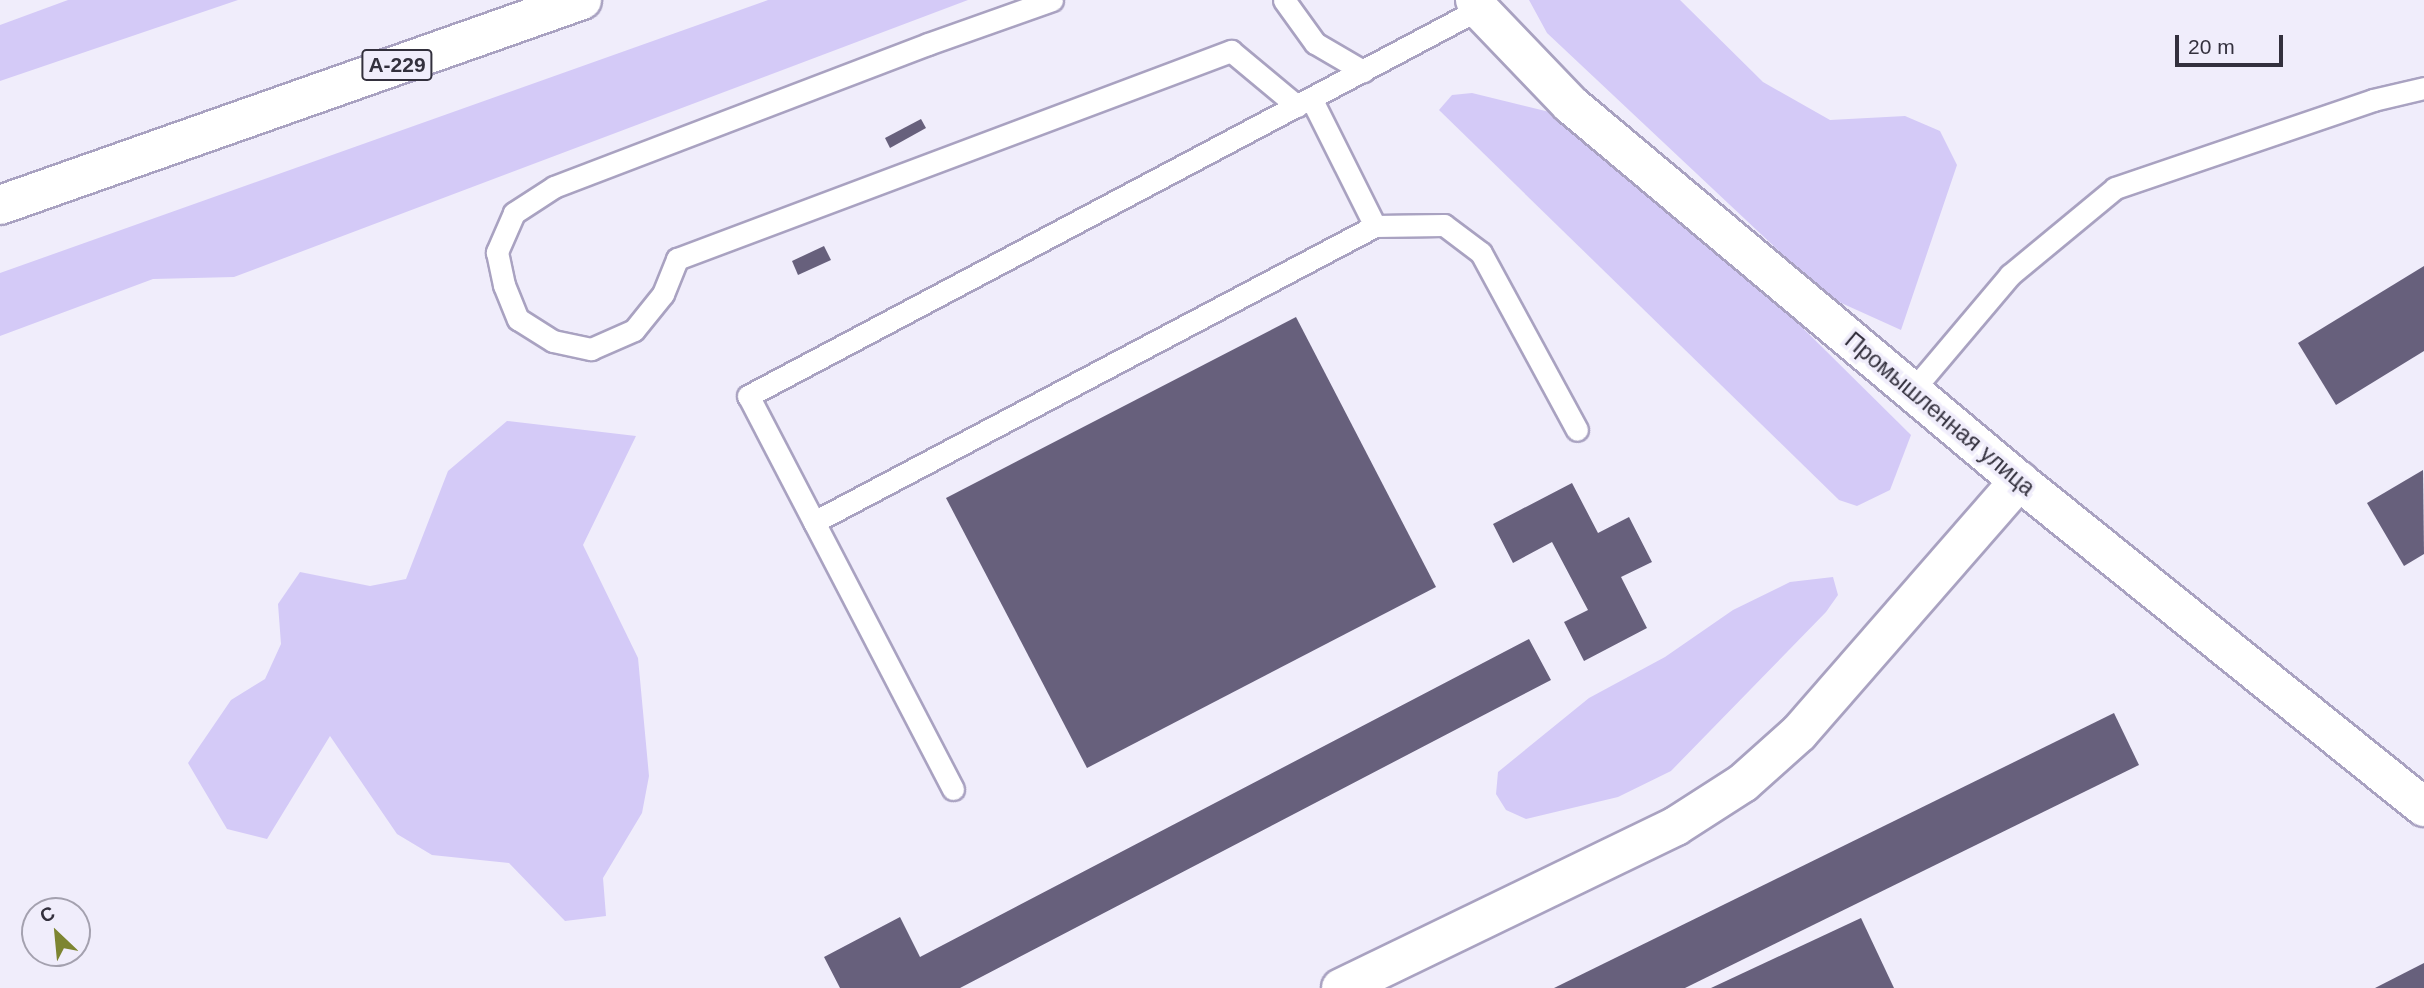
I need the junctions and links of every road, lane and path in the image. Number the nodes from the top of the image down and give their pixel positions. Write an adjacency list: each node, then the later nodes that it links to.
1 (582, 0): 8 (main road, А-229)
2 (1052, 0): 7 (lane)
3 (1284, 0): 5 (lane)
4 (1477, 5): 5 (lane); 10 (main road, Промышленная улица)
5 (1363, 71): 7 (lane)
6 (2424, 88): 10 (lane)
7 (1304, 102): 9 (lane); 13 (lane)
8 (0, 205)
9 (1375, 226): 11 (lane); 13 (lane)
10 (1912, 391): 12 (main road, Промышленная улица)
11 (1577, 430)
12 (2019, 481): 15 (main road, Промышленная улица); 16 (main road)
13 (814, 522): 14 (lane)
14 (953, 789)
15 (2424, 807)
16 (1341, 988)

